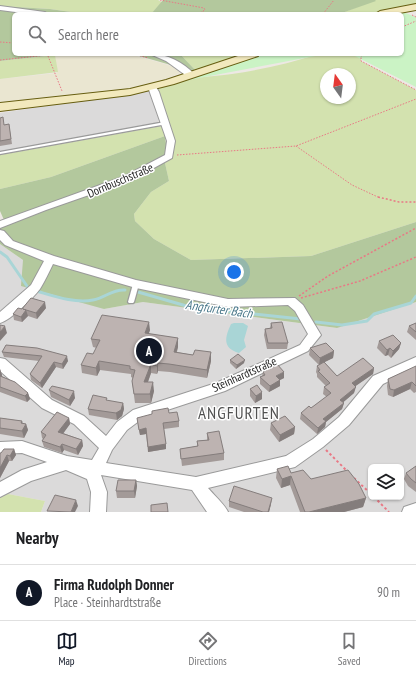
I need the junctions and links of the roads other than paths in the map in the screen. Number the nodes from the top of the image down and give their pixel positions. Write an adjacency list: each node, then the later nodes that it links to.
1 (416, 7): 4 (main road)
2 (0, 8): 3 (street)
3 (30, 12)
4 (390, 12)
5 (159, 56): 7 (street)
6 (248, 56): 7 (main road)
7 (191, 75): 8 (main road)
8 (152, 87): 9 (main road); 12 (street)
9 (34, 104): 10 (main road); 11 (main road)
10 (0, 107)
11 (0, 110)
12 (165, 123): 13 (lane); 14 (street, Dornbuschstraße)
13 (0, 153)
14 (0, 225)
15 (0, 233): 16 (street)
16 (50, 259): 17 (street); 19 (street)
17 (136, 284): 18 (lane); 22 (street, Steinhardtstraße)
18 (131, 302)
19 (0, 319)
20 (416, 362): 26 (street)
21 (0, 363): 22 (street)
22 (107, 446): 25 (street, Steinhardtstraße)
23 (0, 448): 24 (street)
24 (67, 463): 25 (street); 27 (street); 29 (street)
25 (97, 466): 26 (street)
26 (196, 484): 30 (street)
27 (0, 490)
28 (416, 510): 31 (street)
29 (98, 512)
30 (220, 512)
31 (410, 512)

